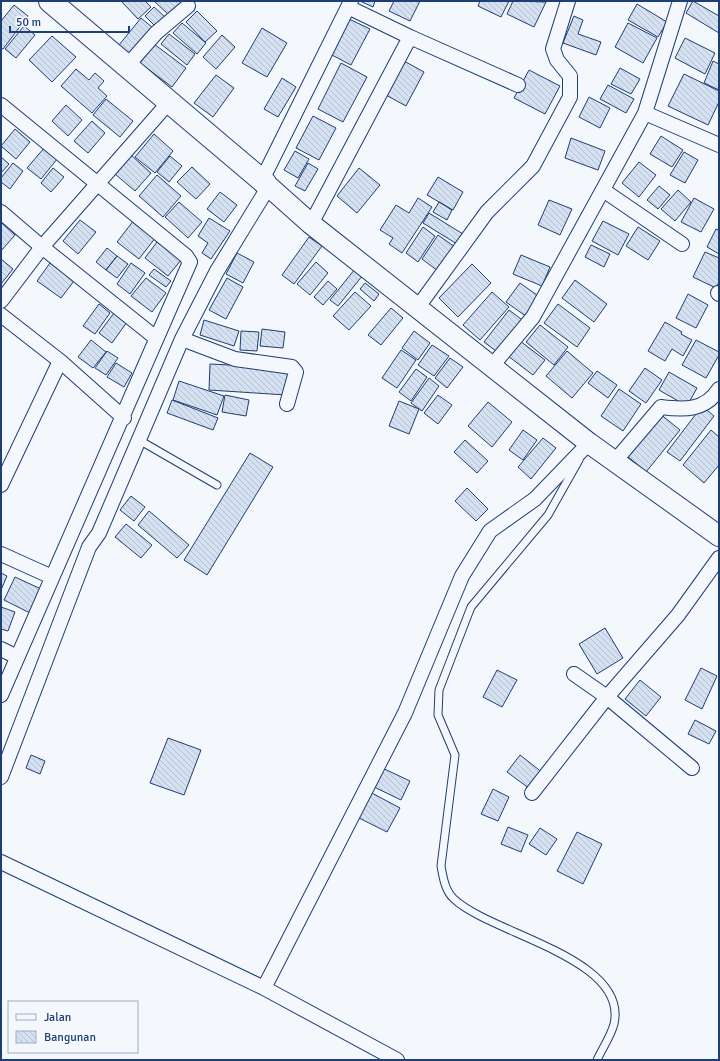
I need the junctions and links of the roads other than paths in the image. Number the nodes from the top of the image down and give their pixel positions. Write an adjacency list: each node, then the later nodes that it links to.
1 (50, 1): 7 (main road)
2 (568, 1): 21 (street)
3 (680, 1): 11 (street)
4 (349, 4): 6 (street); 13 (street)
5 (188, 6): 7 (street)
6 (410, 37): 8 (street); 17 (street)
7 (127, 66): 9 (main road)
8 (518, 85)
9 (170, 101): 13 (main road); 14 (street)
10 (1, 105): 14 (street)
11 (645, 113): 12 (street); 15 (street)
12 (719, 145)
13 (265, 183): 17 (main road); 24 (street)
14 (98, 184): 19 (street); 23 (street)
15 (603, 190): 18 (street); 26 (street)
16 (1, 212): 19 (street)
17 (311, 224): 21 (main road)
18 (682, 244)
19 (42, 247): 20 (street); 23 (street)
20 (1, 301)
21 (418, 307): 26 (main road)
22 (1, 315): 25 (street)
23 (156, 338): 29 (street)
24 (182, 339): 28 (street); 30 (street)
25 (60, 362): 29 (street); 33 (street)
26 (492, 366): 31 (main road)
27 (719, 389): 32 (street)
28 (287, 404)
29 (124, 418): 38 (street)
30 (139, 440): 34 (lane); 45 (street)
31 (589, 443): 32 (main road); 48 (street); 50 (lane)
32 (615, 461): 35 (main road)
33 (2, 477)
34 (217, 486)
35 (719, 536)
36 (1, 554): 38 (street)
37 (719, 558): 43 (street)
38 (52, 577): 40 (street)
39 (1, 649): 40 (street)
40 (17, 657): 42 (street)
41 (574, 674): 43 (street)
42 (1, 695)
43 (607, 697): 44 (street); 46 (street)
44 (692, 768)
45 (1, 777)
46 (532, 793)
47 (1, 862): 48 (street)
48 (264, 988): 49 (street)
49 (397, 1060)
50 (597, 1060)

